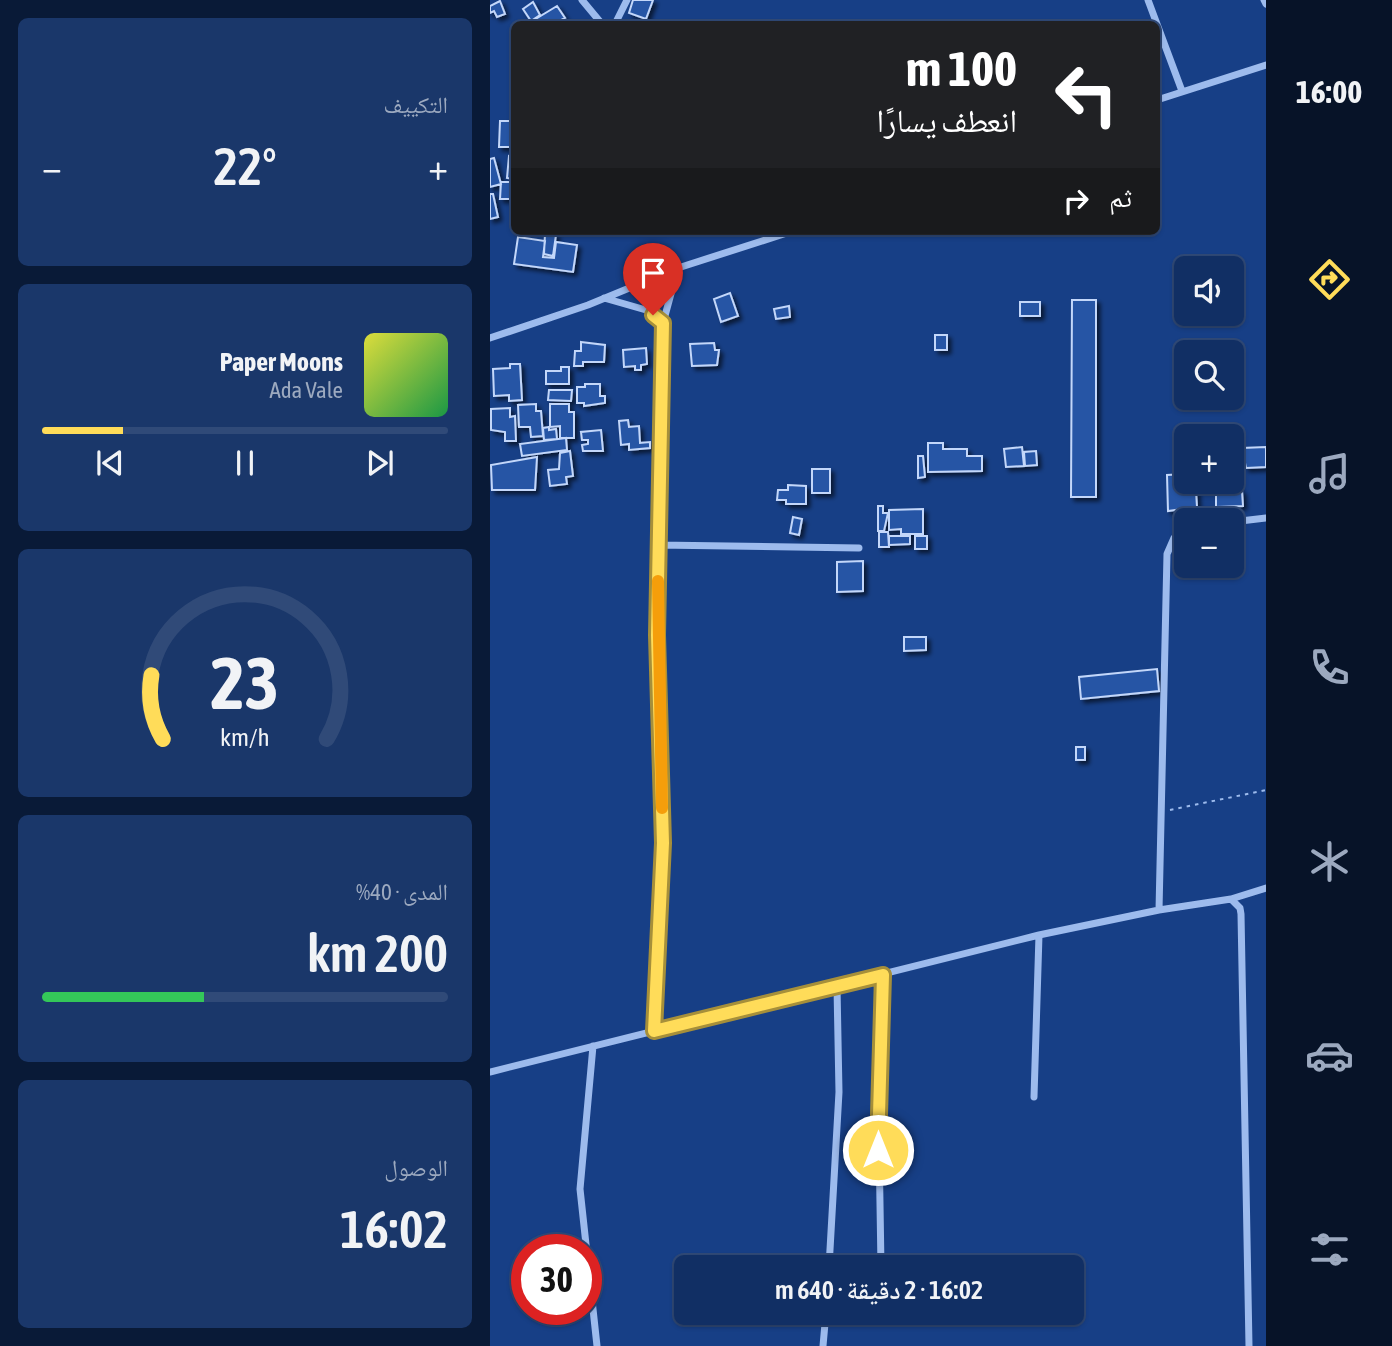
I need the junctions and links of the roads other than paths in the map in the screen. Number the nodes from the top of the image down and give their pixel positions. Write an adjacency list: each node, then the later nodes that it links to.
1 (582, 0): 4 (street)
2 (627, 0): 5 (street)
3 (1147, 0): 6 (street)
4 (600, 21)
5 (616, 21)
6 (1155, 21)
7 (1160, 34): 9 (street)
8 (1266, 65): 9 (street)
9 (1182, 91): 10 (street)
10 (1160, 99)
11 (781, 235): 12 (street)
12 (678, 268): 13 (street); 14 (street)
13 (604, 298): 14 (street); 15 (street)
14 (663, 323): 19 (street)
15 (490, 338)
16 (1266, 518): 17 (street)
17 (1244, 521)
18 (1174, 538): 23 (street)
19 (658, 545): 20 (street); 27 (street)
20 (859, 548)
21 (1266, 888): 22 (street)
22 (1231, 899): 23 (street); 36 (street)
23 (1159, 909): 24 (street)
24 (1039, 935): 25 (street); 30 (street)
25 (883, 975): 26 (street); 32 (street)
26 (837, 987): 27 (street); 31 (street)
27 (654, 1031): 28 (street)
28 (593, 1046): 29 (street); 34 (street)
29 (490, 1072)
30 (1034, 1097)
31 (830, 1255)
32 (881, 1255)
33 (824, 1325): 35 (street)
34 (597, 1346)
35 (823, 1346)
36 (1249, 1346)

